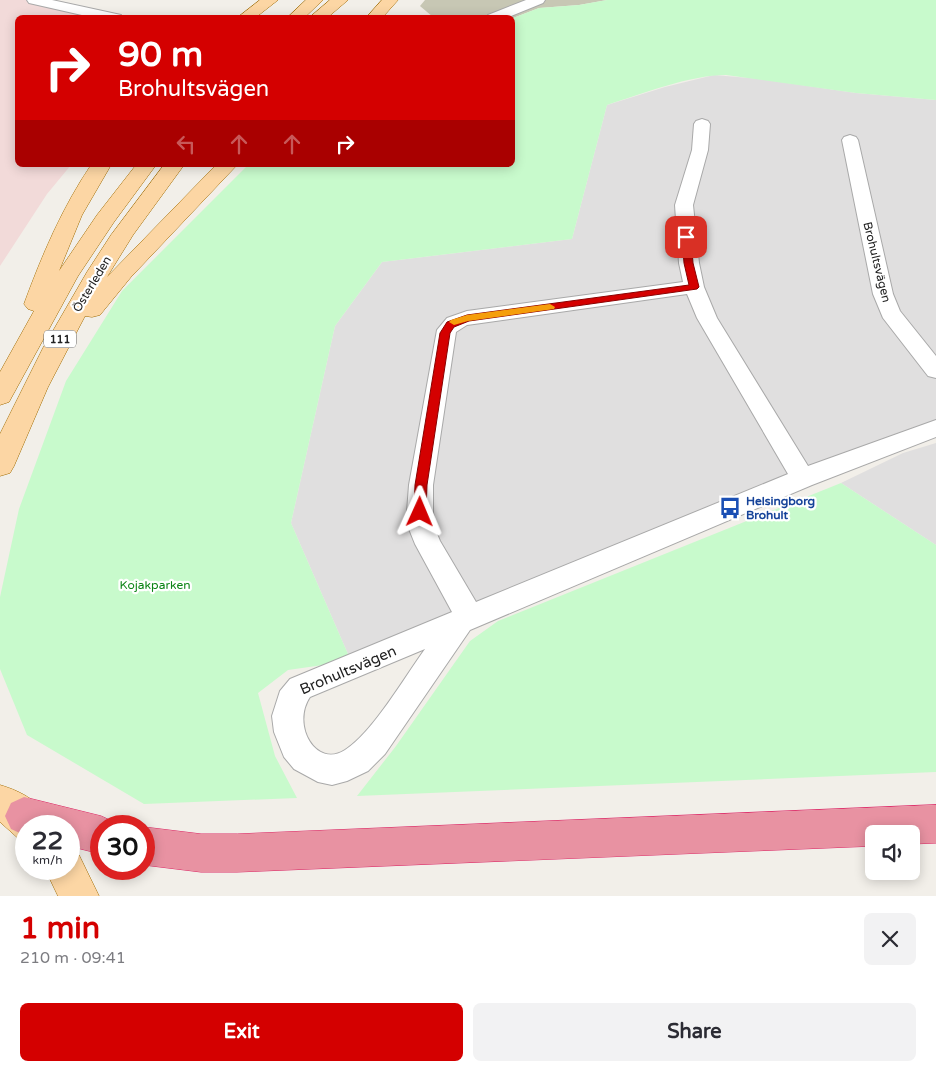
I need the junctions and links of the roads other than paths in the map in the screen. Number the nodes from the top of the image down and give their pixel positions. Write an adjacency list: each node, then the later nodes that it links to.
1 (34, 0): 7 (street)
2 (270, 0): 8 (main road)
3 (315, 0): 9 (main road)
4 (340, 0): 10 (main road)
5 (390, 0): 11 (main road)
6 (538, 0): 12 (street)
7 (102, 15)
8 (248, 15)
9 (298, 15)
10 (320, 15)
11 (376, 15)
12 (500, 15)
13 (702, 124): 19 (street)
14 (850, 140): 22 (street, Brohultsvägen)
15 (100, 167): 21 (main road)
16 (144, 167): 21 (main road, Österleden / 111)
17 (173, 167): 20 (main road, Österleden / 111)
18 (225, 167): 20 (main road)
19 (694, 287): 26 (street); 27 (street)
20 (51, 356): 25 (main road, Österleden / 111)
21 (14, 369): 23 (main road, Österleden / 111)
22 (936, 371)
23 (0, 396)
24 (936, 428): 26 (street, Brohultsvägen)
25 (0, 466)
26 (803, 478): 27 (street, Brohultsvägen)
27 (464, 620): 27 (street, Brohultsvägen)
28 (13, 808): 29 (highway)
29 (33, 815)
30 (936, 824): 31 (highway)
31 (155, 847)
32 (71, 880): 33 (main road)
33 (79, 896)

